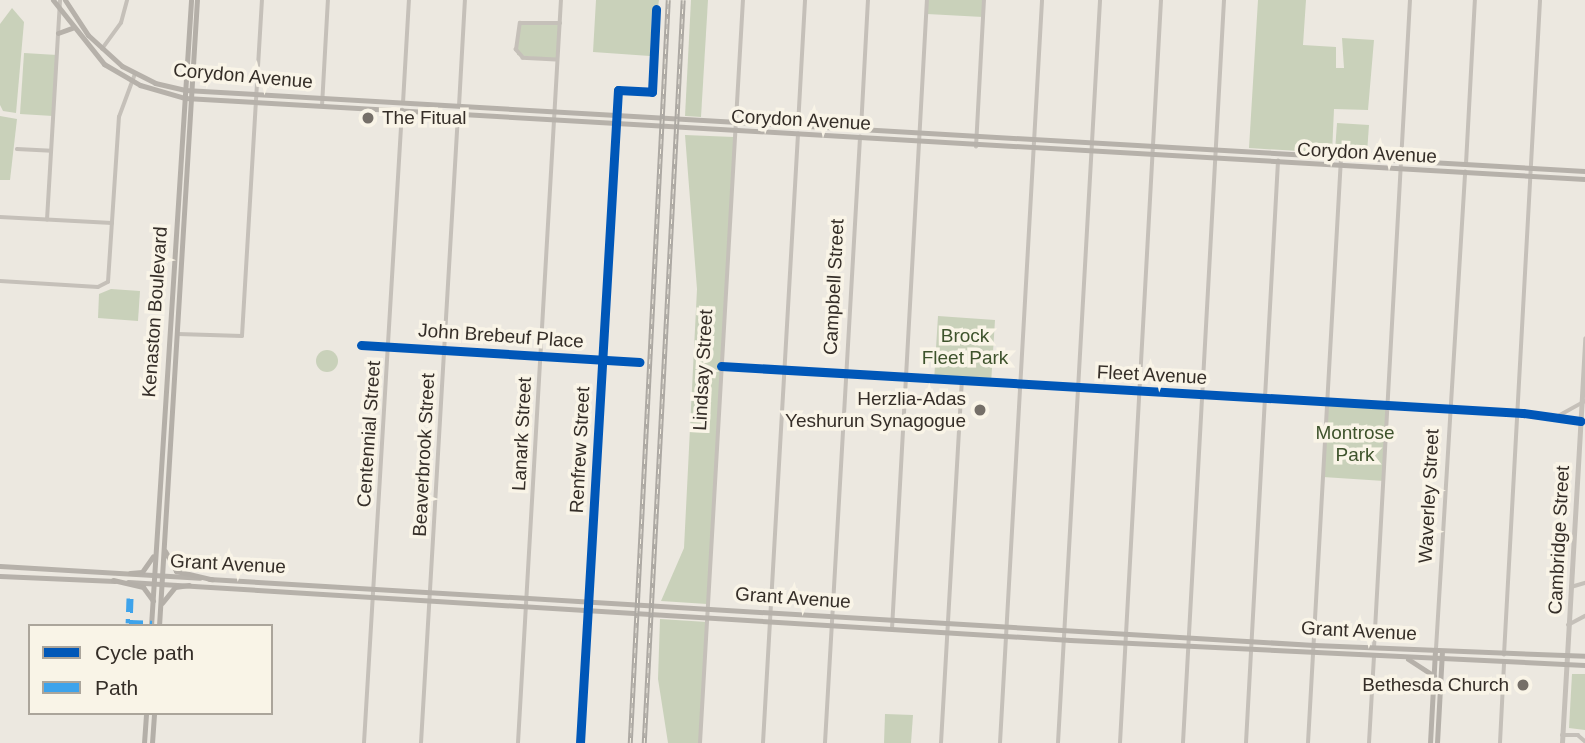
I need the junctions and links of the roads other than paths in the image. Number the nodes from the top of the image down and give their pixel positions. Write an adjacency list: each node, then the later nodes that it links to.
1 (53, 0): 24 (main road, Corydon Avenue)
2 (62, 0): 24 (street); 25 (main road, Corydon Avenue)
3 (127, 0): 29 (street)
4 (191, 0): 34 (main road, Kenaston Boulevard)
5 (197, 0): 34 (main road, Kenaston Boulevard)
6 (262, 0): 35 (street)
7 (328, 0): 37 (street)
8 (409, 0): 39 (street, Centennial Street)
9 (465, 0): 40 (street, Beaverbrook Street)
10 (561, 0): 26 (street, Lanark Street)
11 (743, 0): 47 (street, Lindsay Street)
12 (805, 0): 49 (street)
13 (868, 0): 50 (street, Campbell Street)
14 (927, 0): 52 (street)
15 (984, 0): 54 (street)
16 (1042, 0): 56 (street)
17 (1100, 0): 58 (street)
18 (1161, 0): 60 (street)
19 (1224, 0): 64 (street)
20 (1410, 0): 70 (street)
21 (1475, 0): 72 (street, Waverley Street)
22 (1541, 0): 74 (street)
23 (656, 9): 45 (street, Renfrew Street)
24 (60, 10): 27 (main road, Corydon Avenue); 28 (street)
25 (75, 17): 27 (main road); 29 (main road, Corydon Avenue)
26 (560, 23): 31 (street, Lanark Street); 31 (street)
27 (70, 25): 28 (main road); 30 (main road, Corydon Avenue)
28 (58, 33): 63 (street)
29 (101, 49): 30 (street); 32 (main road, Corydon Avenue)
30 (95, 54): 33 (main road, Corydon Avenue)
31 (557, 60): 43 (street, Lanark Street)
32 (135, 74): 33 (street); 34 (main road, Corydon Avenue)
33 (131, 82): 36 (main road, Corydon Avenue); 82 (street)
34 (188, 90): 35 (main road, Corydon Avenue); 36 (main road, Kenaston Boulevard)
35 (256, 94): 37 (main road, Corydon Avenue); 38 (street)
36 (188, 99): 38 (main road, Corydon Avenue); 84 (main road, Kenaston Boulevard); 109 (main road, Kenaston Boulevard)
37 (323, 99): 39 (main road, Corydon Avenue); 41 (street)
38 (256, 103): 41 (main road, Corydon Avenue); 84 (street)
39 (403, 104): 40 (main road, Corydon Avenue); 42 (street, Centennial Street)
40 (459, 107): 43 (main road, Corydon Avenue); 44 (street, Beaverbrook Street)
41 (322, 108): 42 (main road, Corydon Avenue)
42 (402, 113): 44 (main road, Corydon Avenue); 87 (street, Centennial Street)
43 (554, 113): 45 (main road, Corydon Avenue); 46 (street, Lanark Street)
44 (458, 116): 46 (main road, Corydon Avenue); 88 (street, Beaverbrook Street)
45 (617, 117): 47 (main road, Corydon Avenue); 48 (street, Renfrew Street)
46 (554, 122): 48 (main road, Corydon Avenue); 89 (street, Lanark Street)
47 (735, 124): 49 (main road, Corydon Avenue); 51 (street, Lindsay Street)
48 (616, 125): 51 (main road, Corydon Avenue); 90 (street, Renfrew Street)
49 (798, 127): 50 (main road, Corydon Avenue); 53 (street)
50 (860, 131): 52 (main road, Corydon Avenue); 55 (street, Campbell Street)
51 (735, 132): 53 (main road, Corydon Avenue); 92 (street, Lindsay Street)
52 (920, 135): 54 (main road, Corydon Avenue); 57 (street)
53 (798, 136): 55 (main road, Corydon Avenue); 93 (street)
54 (976, 138): 56 (main road, Corydon Avenue); 59 (street)
55 (860, 139): 57 (main road, Corydon Avenue); 94 (street, Campbell Street)
56 (1034, 141): 58 (main road, Corydon Avenue); 62 (street)
57 (919, 143): 59 (main road, Corydon Avenue); 95 (street)
58 (1092, 145): 60 (main road, Corydon Avenue); 65 (street)
59 (976, 147): 62 (main road, Corydon Avenue)
60 (1153, 148): 64 (main road, Corydon Avenue); 67 (street)
61 (17, 149): 63 (street)
62 (1034, 150): 65 (main road, Corydon Avenue); 97 (street)
63 (51, 151): 81 (street)
64 (1216, 151): 66 (main road, Corydon Avenue); 69 (street)
65 (1091, 153): 67 (main road, Corydon Avenue); 98 (street)
66 (1279, 155): 68 (main road, Corydon Avenue); 71 (street)
67 (1153, 157): 69 (main road, Corydon Avenue); 99 (street)
68 (1341, 159): 70 (main road, Corydon Avenue); 73 (street)
69 (1215, 160): 71 (main road, Corydon Avenue); 100 (street)
70 (1402, 162): 72 (main road, Corydon Avenue); 75 (street)
71 (1278, 164): 73 (main road, Corydon Avenue); 101 (street)
72 (1465, 165): 74 (main road, Corydon Avenue); 77 (street, Waverley Street)
73 (1340, 167): 75 (main road, Corydon Avenue); 102 (street)
74 (1531, 169): 76 (main road, Corydon Avenue); 78 (street)
75 (1401, 170): 77 (main road, Corydon Avenue); 104 (street)
76 (1585, 171)
77 (1465, 174): 78 (main road, Corydon Avenue); 105 (street, Waverley Street)
78 (1531, 178): 79 (main road, Corydon Avenue); 106 (street)
79 (1585, 179)
80 (0, 217): 81 (street)
81 (47, 220): 82 (street)
82 (112, 223): 83 (street)
83 (0, 281)
84 (178, 334): 110 (main road, Kenaston Boulevard)
85 (1585, 339): 103 (street, Cambridge Street)
86 (361, 345): 87 (street, John Brebeuf Place)
87 (388, 346): 88 (street, John Brebeuf Place); 123 (street, Centennial Street)
88 (444, 350): 89 (street, John Brebeuf Place); 124 (street, Beaverbrook Street)
89 (541, 356): 90 (street, John Brebeuf Place); 126 (street, Lanark Street)
90 (603, 360): 91 (street, John Brebeuf Place); 129 (street, Renfrew Street)
91 (639, 362)
92 (721, 366): 93 (street, Fleet Avenue); 132 (street, Lindsay Street)
93 (784, 371): 94 (street, Fleet Avenue); 134 (street)
94 (846, 374): 95 (street, Fleet Avenue); 135 (street, Campbell Street)
95 (905, 379): 96 (street, Fleet Avenue); 138 (street)
96 (962, 382): 97 (street, Fleet Avenue); 143 (street)
97 (1020, 385): 98 (street, Fleet Avenue); 145 (street)
98 (1078, 388): 99 (street, Fleet Avenue); 147 (street)
99 (1140, 391): 100 (street, Fleet Avenue); 149 (street)
100 (1202, 395): 101 (street, Fleet Avenue); 151 (street)
101 (1265, 399): 102 (street, Fleet Avenue); 153 (street)
102 (1327, 402): 104 (street, Fleet Avenue); 155 (street)
103 (1583, 402): 107 (street); 108 (street, Cambridge Street)
104 (1388, 405): 105 (street, Fleet Avenue); 157 (street)
105 (1452, 409): 106 (street, Fleet Avenue); 159 (street, Waverley Street)
106 (1517, 413): 107 (street, Fleet Avenue); 161 (street)
107 (1558, 416): 108 (street, Fleet Avenue)
108 (1580, 421): 122 (street, Cambridge Street)
109 (158, 533): 112 (main road); 113 (main road, Kenaston Boulevard)
110 (164, 549): 114 (main road, Kenaston Boulevard); 116 (main road)
111 (0, 566): 112 (main road, Grant Avenue)
112 (130, 573): 113 (main road, Grant Avenue)
113 (155, 575): 114 (main road, Grant Avenue); 119 (main road, Kenaston Boulevard)
114 (162, 575): 116 (main road, Grant Avenue); 120 (main road, Kenaston Boulevard)
115 (0, 576): 117 (main road, Grant Avenue)
116 (212, 579): 123 (main road, Grant Avenue)
117 (113, 580): 119 (main road, Grant Avenue); 128 (main road)
118 (1585, 583): 122 (street)
119 (154, 584): 120 (main road, Grant Avenue); 128 (main road, Kenaston Boulevard)
120 (162, 584): 121 (main road, Grant Avenue); 130 (main road, Kenaston Boulevard)
121 (188, 585): 125 (main road, Grant Avenue); 130 (main road)
122 (1570, 587): 144 (street, Cambridge Street)
123 (373, 588): 124 (main road, Grant Avenue); 125 (street, Centennial Street)
124 (430, 592): 126 (main road, Grant Avenue); 127 (street, Beaverbrook Street)
125 (373, 597): 127 (main road, Grant Avenue); 177 (street, Centennial Street)
126 (526, 598): 129 (main road, Grant Avenue); 131 (street, Lanark Street)
127 (430, 600): 131 (main road, Grant Avenue); 178 (street, Beaverbrook Street)
128 (154, 602): 140 (main road, Kenaston Boulevard)
129 (588, 602): 132 (main road, Grant Avenue); 133 (street, Renfrew Street)
130 (160, 606): 141 (main road, Kenaston Boulevard)
131 (526, 607): 133 (main road, Grant Avenue); 179 (street, Lanark Street)
132 (707, 608): 134 (main road, Grant Avenue); 137 (street, Lindsay Street)
133 (588, 610): 137 (main road, Grant Avenue); 180 (street, Renfrew Street)
134 (770, 612): 135 (main road, Grant Avenue); 139 (street)
135 (832, 616): 138 (main road, Grant Avenue); 142 (street, Campbell Street)
136 (1585, 616): 144 (street)
137 (707, 617): 139 (main road, Grant Avenue); 181 (street, Lindsay Street)
138 (892, 620): 143 (main road, Grant Avenue); 146 (street)
139 (770, 621): 142 (main road, Grant Avenue); 182 (street)
140 (151, 624)
141 (159, 624)
142 (832, 624): 146 (main road, Grant Avenue); 183 (street, Campbell Street)
143 (948, 624): 145 (main road, Grant Avenue); 148 (street)
144 (1568, 625): 165 (street, Cambridge Street)
145 (1006, 627): 147 (main road, Grant Avenue); 150 (street)
146 (892, 629): 148 (main road, Grant Avenue)
147 (1064, 631): 149 (main road, Grant Avenue); 152 (street)
148 (948, 633): 150 (main road, Grant Avenue); 184 (street)
149 (1126, 634): 151 (main road, Grant Avenue); 154 (street)
150 (1006, 636): 152 (main road, Grant Avenue); 185 (street)
151 (1189, 638): 153 (main road, Grant Avenue); 156 (street)
152 (1063, 639): 154 (main road, Grant Avenue); 186 (street)
153 (1251, 641): 155 (main road, Grant Avenue); 158 (street)
154 (1125, 643): 156 (main road, Grant Avenue); 187 (street)
155 (1314, 645): 157 (main road, Grant Avenue); 160 (street)
156 (1188, 646): 158 (main road, Grant Avenue); 188 (street)
157 (1374, 648): 159 (main road, Grant Avenue); 162 (street)
158 (1251, 650): 160 (main road, Grant Avenue); 189 (street)
159 (1438, 651): 161 (main road, Grant Avenue); 166 (main road, Waverley Street)
160 (1314, 653): 162 (main road, Grant Avenue); 190 (street)
161 (1504, 655): 165 (main road, Grant Avenue)
162 (1374, 656): 164 (main road, Grant Avenue); 191 (street)
163 (1585, 656): 165 (main road, Grant Avenue)
164 (1405, 658): 166 (main road, Grant Avenue); 170 (main road)
165 (1566, 658): 169 (street, Cambridge Street)
166 (1438, 660): 167 (main road, Grant Avenue); 170 (main road, Waverley Street); 193 (main road, Waverley Street)
167 (1504, 663): 169 (main road, Grant Avenue); 194 (street)
168 (1585, 665): 169 (main road, Grant Avenue)
169 (1566, 667): 173 (street, Cambridge Street)
170 (1434, 676): 192 (main road, Waverley Street)
171 (146, 715): 175 (main road)
172 (154, 715): 176 (main road)
173 (1562, 735): 174 (street); 195 (street, Cambridge Street)
174 (1585, 741)
175 (144, 743)
176 (152, 743)
177 (364, 743)
178 (421, 743)
179 (518, 743)
180 (580, 743)
181 (700, 743)
182 (763, 743)
183 (825, 743)
184 (941, 743)
185 (1000, 743)
186 (1058, 743)
187 (1120, 743)
188 (1183, 743)
189 (1245, 743)
190 (1308, 743)
191 (1369, 743)
192 (1430, 743)
193 (1437, 743)
194 (1500, 743)
195 (1562, 743)

